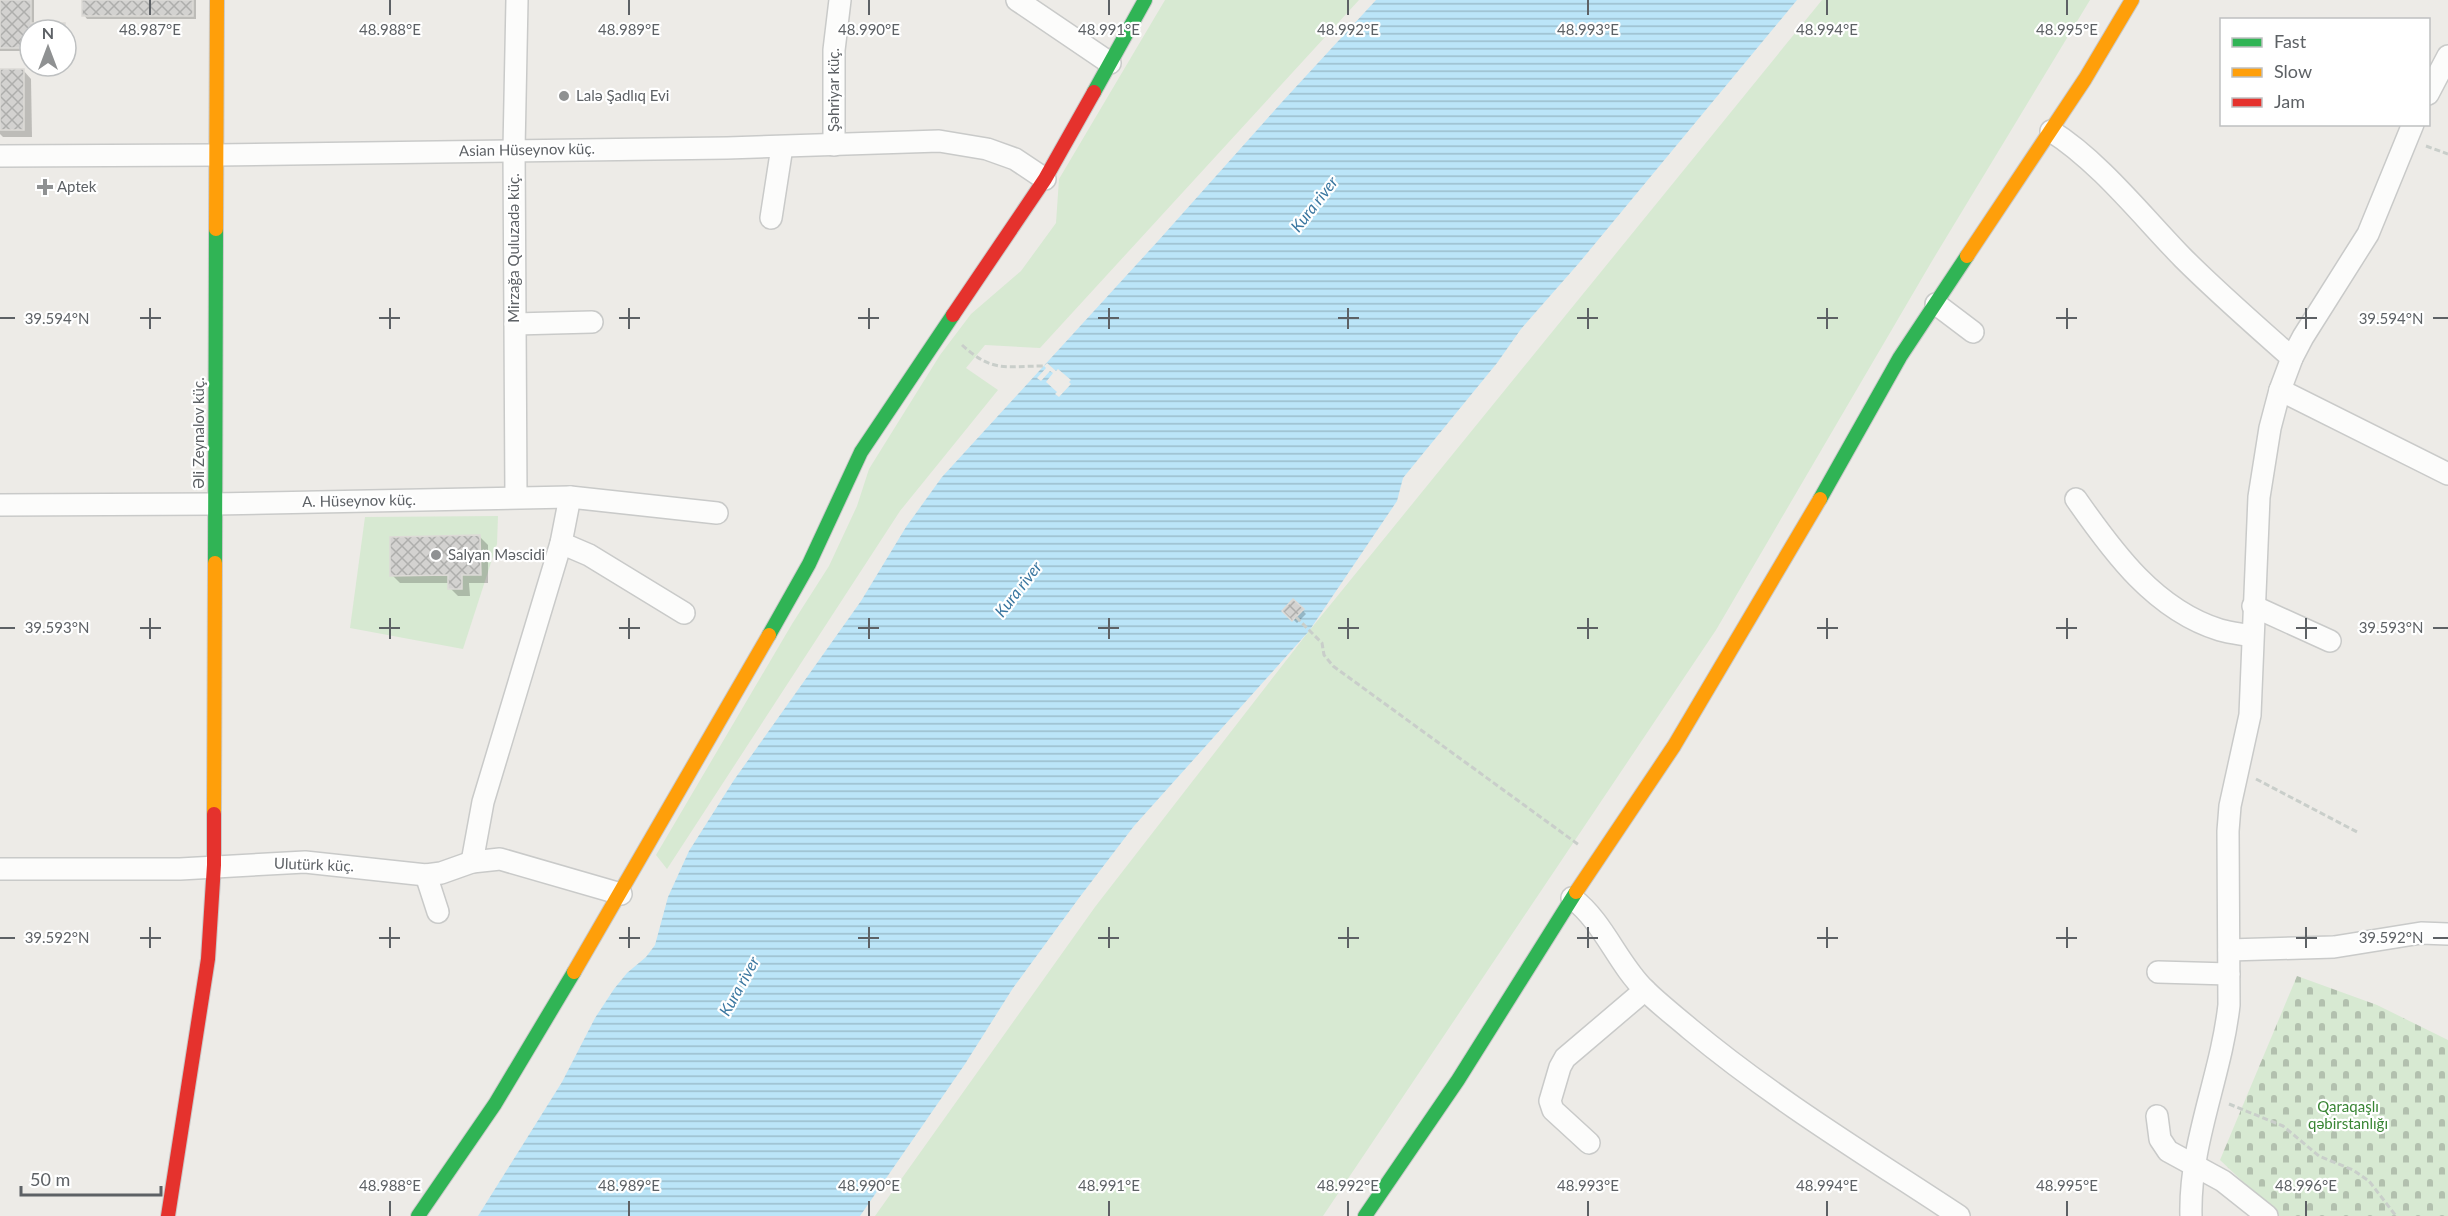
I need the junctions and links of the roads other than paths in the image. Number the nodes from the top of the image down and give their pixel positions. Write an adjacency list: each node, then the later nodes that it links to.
1 (217, 0): 15 (street, Əli Zeynalov küç.)
2 (517, 0): 14 (street, Mirzağa Quluzadə küç.)
3 (840, 0): 12 (street, Şəhriyar küç.)
4 (1017, 0): 8 (street)
5 (1145, 0): 8 (street)
6 (2133, 0): 10 (street)
7 (2448, 56): 9 (street)
8 (1110, 63): 17 (street)
9 (2430, 90)
10 (2051, 131): 19 (street); 23 (street)
11 (2410, 132): 23 (street)
12 (834, 145): 13 (street, Asian Hüseynov küç.); 17 (street, Asian Hüseynov küç.)
13 (782, 147): 14 (street, Asian Hüseynov küç.); 18 (street)
14 (514, 149): 15 (street, Asian Hüseynov küç.); 21 (street, Mirzağa Quluzadə küç.)
15 (216, 155): 16 (street, Asian Hüseynov küç.); 29 (street, Əli Zeynalov küç.)
16 (0, 156)
17 (1045, 179): 41 (street)
18 (771, 218)
19 (1936, 304): 22 (street); 42 (street)
20 (592, 322): 21 (street)
21 (515, 324): 26 (street, Mirzağa Quluzadə küç.)
22 (1973, 332)
23 (2292, 358): 24 (street)
24 (2280, 390): 25 (street); 33 (street)
25 (2448, 474)
26 (516, 497): 27 (street, A. Hüseynov küç.); 29 (street, A. Hüseynov küç.)
27 (570, 497): 31 (street, A. Hüseynov küç.); 32 (street)
28 (2076, 499): 35 (street)
29 (215, 504): 30 (street, A. Hüseynov küç.); 38 (street, Əli Zeynalov küç.)
30 (0, 505)
31 (717, 513)
32 (561, 543): 34 (street); 37 (street)
33 (2253, 606): 35 (street); 36 (street)
34 (684, 613)
35 (2252, 636): 45 (street)
36 (2330, 641)
37 (472, 862): 40 (street, Ulutürk küç.); 41 (street, Ulutürk küç.)
38 (214, 865): 39 (street, Ulutürk küç.); 40 (street, Ulutürk küç.); 52 (street, Əli Zeynalov küç.)
39 (0, 869)
40 (426, 875): 43 (street)
41 (621, 894): 53 (street)
42 (1572, 898): 48 (street); 54 (street)
43 (438, 912)
44 (2448, 934): 45 (street)
45 (2229, 950): 47 (street)
46 (2158, 972): 47 (street)
47 (2229, 974): 51 (street)
48 (1644, 990): 50 (street); 55 (street)
49 (2157, 1116): 51 (street)
50 (1589, 1143)
51 (2193, 1165): 56 (street); 57 (street)
52 (168, 1216)
53 (418, 1216)
54 (1365, 1216)
55 (1959, 1216)
56 (2191, 1216)
57 (2267, 1216)

